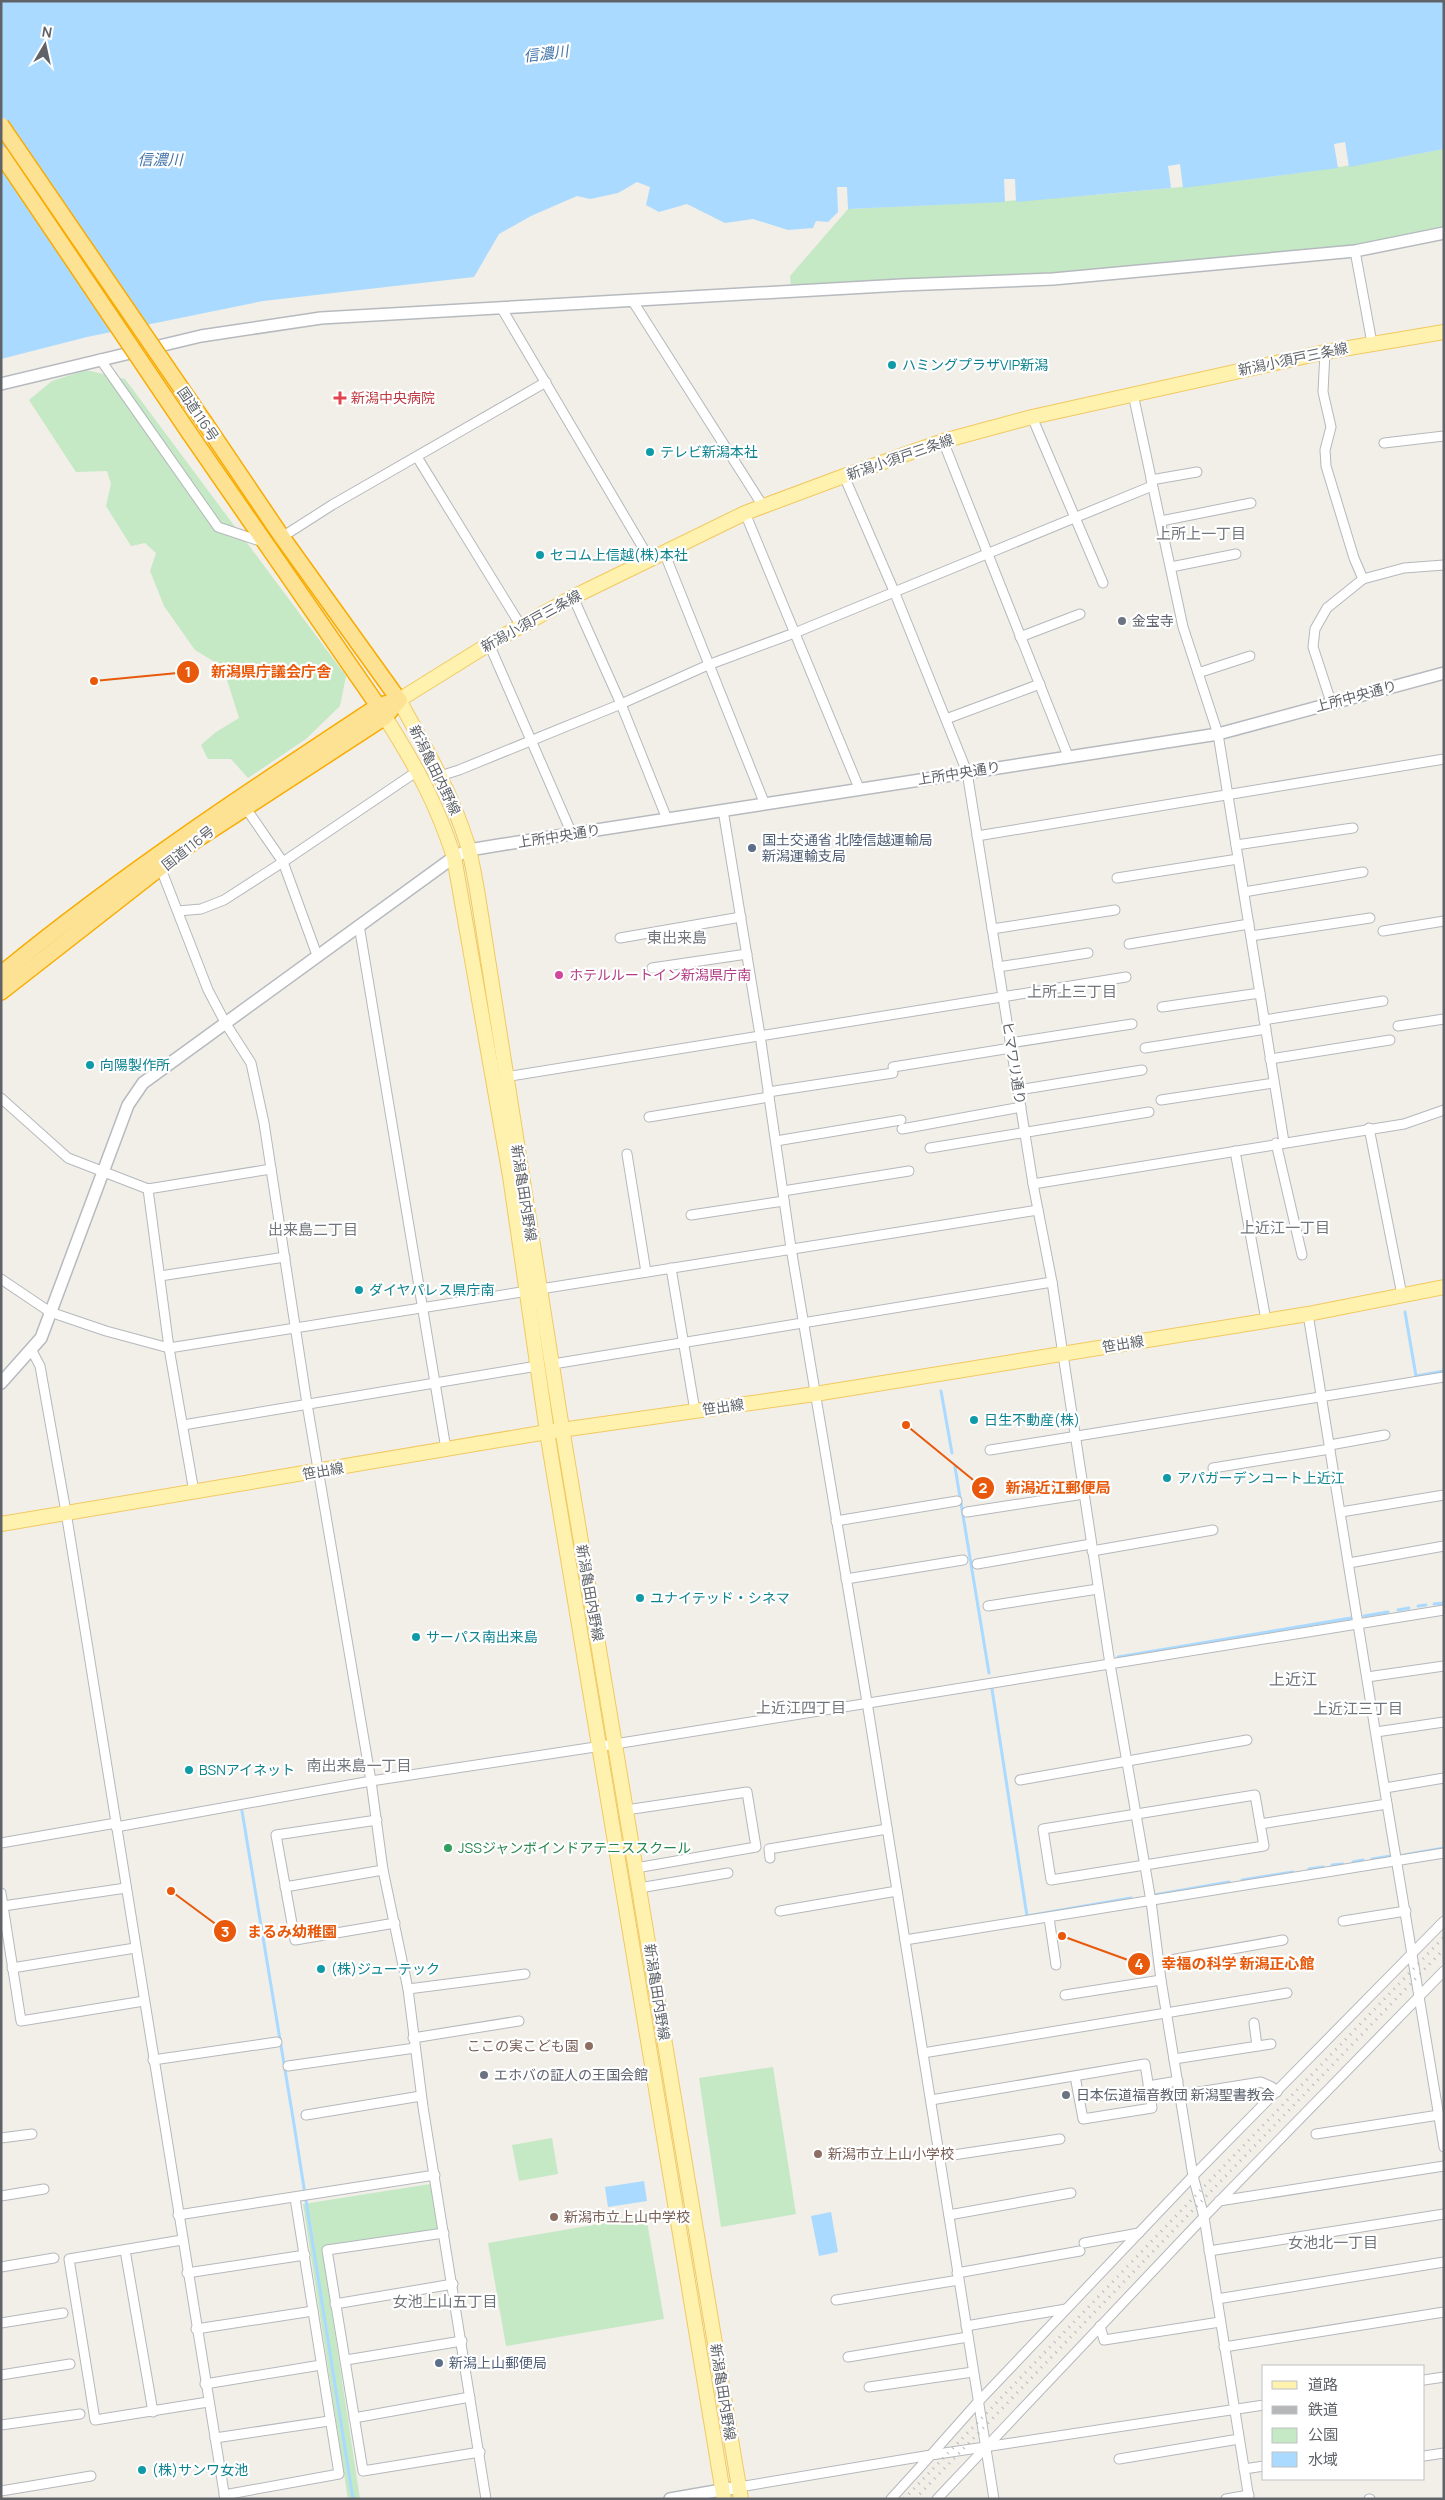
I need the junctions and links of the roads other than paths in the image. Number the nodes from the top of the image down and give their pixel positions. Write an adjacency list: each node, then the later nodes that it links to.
1 (1, 125): 27 (highway, 国道116号, bridge)
2 (1, 154): 28 (highway, 国道116号, bridge)
3 (1444, 233): 4 (street)
4 (1355, 251): 5 (street); 8 (street)
5 (632, 300): 6 (street); 23 (street)
6 (502, 309): 10 (street); 11 (street)
7 (1444, 332): 8 (main road, 新潟小須戸三条線)
8 (1372, 343): 9 (main road, 新潟小須戸三条線)
9 (1325, 352): 13 (main road, 新潟小須戸三条線); 35 (street)
10 (100, 359): 12 (street); 28 (street)
11 (546, 382): 18 (street); 32 (street)
12 (1, 384)
13 (1133, 394): 14 (main road, 新潟小須戸三条線); 21 (street)
14 (1032, 417): 16 (main road, 新潟小須戸三条線); 25 (street)
15 (1444, 436): 17 (street)
16 (943, 441): 20 (main road, 新潟小須戸三条線); 30 (street)
17 (1384, 443)
18 (417, 457): 27 (street); 40 (street)
19 (1197, 472): 21 (street)
20 (844, 476): 23 (main road, 新潟小須戸三条線); 37 (street, ヒマワリ通り)
21 (1152, 483): 25 (street); 26 (street)
22 (1251, 503): 26 (street)
23 (763, 506): 24 (main road, 新潟小須戸三条線)
24 (746, 513): 29 (main road, 新潟小須戸三条線); 41 (street)
25 (1075, 516): 30 (street); 36 (street)
26 (1161, 521): 34 (street)
27 (282, 537): 49 (highway, 国道116号)
28 (267, 543): 52 (highway, 国道116号)
29 (664, 552): 32 (main road, 新潟小須戸三条線); 45 (street)
30 (986, 554): 37 (street); 42 (street)
31 (1236, 554): 34 (street)
32 (649, 558): 38 (main road, 新潟小須戸三条線)
33 (1444, 564): 35 (street)
34 (1171, 567): 47 (street)
35 (1363, 579): 50 (street)
36 (1103, 583)
37 (894, 591): 41 (street); 53 (street, ヒマワリ通り)
38 (573, 597): 40 (main road, 新潟小須戸三条線); 51 (street)
39 (1080, 614): 42 (street)
40 (521, 626): 43 (main road, 新潟小須戸三条線)
41 (797, 632): 45 (street); 61 (street)
42 (1020, 637): 48 (street)
43 (489, 644): 49 (main road, 新潟小須戸三条線); 55 (street)
44 (1250, 656): 47 (street)
45 (708, 665): 51 (street); 63 (street)
46 (1444, 672): 50 (street, 上所中央通り)
47 (1198, 673): 54 (street)
48 (1040, 684): 53 (street); 56 (street)
49 (399, 700): 52 (highway, 国道116号); 60 (main road, 新潟亀田内野線)
50 (1332, 702): 54 (street, 上所中央通り)
51 (621, 704): 55 (street); 66 (street)
52 (382, 712): 58 (main road, 新潟亀田内野線); 64 (highway, 国道116号); 96 (highway, 国道116号)
53 (946, 719): 59 (street, ヒマワリ通り)
54 (1218, 734): 56 (street, 上所中央通り); 62 (street)
55 (532, 740): 60 (street); 68 (street)
56 (1068, 756): 59 (street, 上所中央通り)
57 (1444, 759): 62 (street)
58 (418, 770): 72 (main road, 新潟亀田内野線); 74 (street)
59 (967, 772): 61 (street, 上所中央通り); 69 (street, ヒマワリ通り)
60 (440, 776): 71 (main road, 新潟亀田内野線)
61 (860, 788): 63 (street, 上所中央通り)
62 (1227, 794): 69 (street); 70 (street)
63 (764, 802): 65 (street, 上所中央通り)
64 (245, 807): 74 (street); 75 (highway, 国道116号)
65 (723, 810): 66 (street, 上所中央通り); 81 (street)
66 (667, 819): 68 (street, 上所中央通り)
67 (1353, 828): 70 (street)
68 (572, 834): 71 (street, 上所中央通り)
69 (977, 836): 86 (street, ヒマワリ通り)
70 (1236, 845): 73 (street)
71 (469, 850): 72 (street, 上所中央通り); 114 (main road, 新潟亀田内野線)
72 (454, 857): 85 (street, 上所中央通り); 149 (main road, 新潟亀田内野線)
73 (1238, 859): 77 (street); 78 (street)
74 (283, 862): 80 (street); 93 (street)
75 (160, 869): 80 (street); 98 (highway, 国道116号)
76 (1363, 872): 78 (street)
77 (1117, 878)
78 (1244, 892): 84 (street)
79 (1116, 910): 86 (street)
80 (178, 911): 104 (street)
81 (740, 917): 89 (street); 92 (street)
82 (1370, 918): 88 (street)
83 (1444, 921): 87 (street)
84 (1249, 924): 88 (street); 90 (street)
85 (359, 925): 93 (street, 上所中央通り); 151 (street)
86 (992, 929): 94 (street, ヒマワリ通り)
87 (1383, 931)
88 (1251, 936): 99 (street)
89 (620, 938)
90 (1129, 944)
91 (1088, 953): 94 (street)
92 (747, 954): 95 (street); 108 (street)
93 (318, 955): 104 (street, 上所中央通り)
94 (998, 967): 100 (street, ヒマワリ通り)
95 (652, 968)
96 (1, 974)
97 (1126, 977): 100 (street)
98 (1, 992)
99 (1260, 993): 102 (street); 106 (street)
100 (1003, 997): 108 (street); 110 (street, ヒマワリ通り)
101 (1382, 1002): 106 (street)
102 (1162, 1008)
103 (1444, 1019): 107 (street)
104 (226, 1024): 131 (street); 132 (street, 上所中央通り)
105 (1132, 1024): 110 (street)
106 (1265, 1025): 111 (street); 112 (street)
107 (1398, 1026)
108 (760, 1035): 114 (street); 117 (street)
109 (1390, 1040): 112 (street)
110 (1011, 1046): 116 (street, ヒマワリ通り); 117 (street)
111 (1144, 1048)
112 (1270, 1059): 115 (street)
113 (1142, 1070): 116 (street)
114 (505, 1077): 148 (main road, 新潟亀田内野線)
115 (1274, 1084): 119 (street); 127 (street)
116 (1018, 1090): 120 (street, ヒマワリ通り)
117 (769, 1095): 123 (street); 126 (street)
118 (1, 1098): 132 (street)
119 (1161, 1100)
120 (1021, 1107): 125 (street, ヒマワリ通り); 126 (street)
121 (1444, 1110): 124 (street)
122 (1149, 1112): 125 (street)
123 (649, 1117)
124 (1369, 1128): 127 (street); 150 (street)
125 (1025, 1132): 128 (street); 134 (street, ヒマワリ通り)
126 (776, 1141): 136 (street)
127 (1280, 1143): 129 (street); 140 (street)
128 (930, 1148)
129 (1235, 1151): 134 (street); 154 (street)
130 (627, 1154): 143 (street)
131 (271, 1169): 135 (street); 141 (street)
132 (102, 1171): 135 (street); 152 (street, 上所中央通り)
133 (909, 1171): 136 (street)
134 (1033, 1184): 137 (street, ヒマワリ通り)
135 (148, 1188): 144 (street)
136 (784, 1196): 138 (street); 139 (street)
137 (1038, 1210): 139 (street); 146 (street, ヒマワリ通り)
138 (691, 1215)
139 (791, 1248): 142 (street); 155 (street)
140 (1302, 1255)
141 (284, 1257): 144 (street); 156 (street)
142 (670, 1268): 143 (street); 157 (street)
143 (646, 1272): 148 (street)
144 (160, 1276): 158 (street)
145 (1, 1279): 152 (street)
146 (1052, 1282): 155 (street); 160 (street, ヒマワリ通り)
147 (1444, 1287): 150 (main road, 笹出線)
148 (540, 1289): 149 (street); 161 (main road, 新潟亀田内野線)
149 (526, 1292): 151 (street); 162 (main road, 新潟亀田内野線)
150 (1402, 1295): 153 (main road, 笹出線)
151 (424, 1309): 156 (street); 165 (street)
152 (50, 1312): 158 (street); 159 (street, 上所中央通り)
153 (1308, 1314): 154 (main road, 笹出線); 167 (street)
154 (1266, 1320): 160 (main road, 笹出線)
155 (803, 1322): 157 (street); 166 (street)
156 (296, 1329): 158 (street); 168 (street)
157 (683, 1342): 161 (street); 169 (street)
158 (169, 1348): 170 (street)
159 (32, 1351): 164 (street, 上所中央通り); 184 (street)
160 (1062, 1354): 166 (main road, 笹出線); 174 (street, ヒマワリ通り)
161 (553, 1364): 171 (main road, 新潟亀田内野線)
162 (537, 1366): 165 (street); 172 (main road, 新潟亀田内野線)
163 (1444, 1377): 167 (street)
164 (1, 1383)
165 (435, 1383): 168 (street); 176 (street)
166 (815, 1394): 169 (main road, 笹出線); 187 (street)
167 (1322, 1397): 174 (street); 175 (street)
168 (307, 1404): 170 (street); 179 (street)
169 (695, 1411): 171 (main road, 笹出線)
170 (183, 1425): 180 (street)
171 (562, 1431): 172 (main road, 笹出線); 207 (main road, 新潟亀田内野線)
172 (547, 1432): 176 (main road, 笹出線); 208 (main road, 新潟亀田内野線)
173 (1385, 1435): 175 (street)
174 (1075, 1438): 177 (street); 181 (street, ヒマワリ通り)
175 (1330, 1447): 178 (street); 186 (street)
176 (446, 1449): 179 (main road, 笹出線)
177 (990, 1450)
178 (1213, 1468)
179 (320, 1472): 180 (main road, 笹出線); 212 (street)
180 (194, 1492): 184 (main road, 笹出線)
181 (1084, 1494): 185 (street); 191 (street, ヒマワリ通り)
182 (1444, 1495): 186 (street)
183 (957, 1501): 187 (street)
184 (66, 1512): 188 (main road, 笹出線); 219 (street)
185 (967, 1512)
186 (1341, 1512): 193 (street)
187 (836, 1521): 195 (street)
188 (1, 1524)
189 (1213, 1530): 191 (street)
190 (1444, 1546): 193 (street)
191 (1092, 1548): 194 (street); 196 (street, ヒマワリ通り)
192 (963, 1560): 195 (street)
193 (1349, 1563): 199 (street)
194 (976, 1564)
195 (846, 1579): 203 (street)
196 (1098, 1589): 197 (street); 200 (street, ヒマワリ通り)
197 (988, 1606)
198 (1444, 1610): 199 (street)
199 (1359, 1623): 200 (street); 202 (street)
200 (1110, 1664): 203 (street); 209 (street, ヒマワリ通り)
201 (1444, 1666): 202 (street)
202 (1367, 1677): 205 (street)
203 (866, 1702): 207 (street); 220 (street)
204 (1444, 1722): 205 (street)
205 (1376, 1732): 213 (street)
206 (1247, 1740): 209 (street)
207 (615, 1744): 208 (street); 215 (main road, 新潟亀田内野線)
208 (600, 1746): 212 (street); 355 (main road, 新潟亀田内野線)
209 (1128, 1760): 211 (street); 216 (street, ヒマワリ通り)
210 (1444, 1778): 213 (street)
211 (1020, 1780)
212 (371, 1781): 217 (street); 219 (street)
213 (1384, 1788): 214 (street)
214 (1387, 1804): 218 (street); 224 (street)
215 (626, 1810): 226 (main road, 新潟亀田内野線); 226 (street)
216 (1137, 1815): 218 (street); 225 (street, ヒマワリ通り); 225 (street)
217 (377, 1820): 227 (street); 229 (street)
218 (1260, 1824): 225 (street)
219 (116, 1825): 221 (street); 230 (street)
220 (887, 1830): 223 (street); 232 (street)
221 (1, 1843)
222 (1444, 1853): 224 (street)
223 (770, 1858)
224 (1397, 1861): 234 (street); 237 (street)
225 (1146, 1866): 234 (street, ヒマワリ通り)
226 (636, 1868): 231 (main road, 新潟亀田内野線)
227 (383, 1870): 229 (street); 241 (street)
228 (728, 1873): 231 (street)
229 (285, 1887): 241 (street)
230 (126, 1888): 235 (street); 244 (street)
231 (639, 1888): 354 (main road, 新潟亀田内野線)
232 (897, 1891): 236 (street); 242 (street)
233 (1, 1893): 235 (street)
234 (1152, 1901): 238 (street); 246 (street, ヒマワリ通り)
235 (3, 1906): 247 (street)
236 (780, 1911)
237 (1406, 1911): 239 (street); 245 (street)
238 (1049, 1918): 242 (street); 248 (street)
239 (1344, 1921)
240 (1444, 1921): 245 (street)
241 (395, 1924): 252 (street)
242 (905, 1940): 264 (street)
243 (1283, 1940): 246 (street)
244 (136, 1948): 247 (street); 256 (street)
245 (1412, 1952): 254 (street); 271 (street)
246 (1159, 1962): 251 (street, ヒマワリ通り)
247 (8, 1965): 256 (street)
248 (1056, 1966)
249 (1444, 1971): 254 (street)
250 (525, 1974): 252 (street)
251 (1161, 1980): 255 (street); 257 (street, ヒマワリ通り)
252 (408, 1989): 261 (street)
253 (1287, 1993): 257 (street)
254 (1420, 1994): 276 (street); 290 (street)
255 (1065, 1995)
256 (144, 2001): 266 (street)
257 (1166, 2012): 264 (street); 265 (street, ヒマワリ通り)
258 (518, 2021): 261 (street)
259 (1254, 2023): 263 (street)
260 (277, 2042): 266 (street)
261 (414, 2043): 267 (street); 273 (street)
262 (1271, 2044): 263 (street)
263 (1257, 2046): 265 (street)
264 (923, 2053): 274 (street)
265 (1174, 2059): 269 (street, ヒマワリ通り)
266 (153, 2060): 292 (street)
267 (288, 2066)
268 (1075, 2076): 270 (street); 270 (street); 274 (street)
269 (1178, 2081): 270 (street); 272 (street, ヒマワリ通り)
270 (1148, 2086)
271 (1277, 2092): 272 (street); 285 (street)
272 (1180, 2095): 285 (street, ヒマワリ通り)
273 (422, 2096): 275 (street); 284 (street)
274 (931, 2100): 282 (street)
275 (306, 2115)
276 (1439, 2115): 278 (street); 281 (street)
277 (32, 2134): 279 (street)
278 (1316, 2134)
279 (1, 2138)
280 (1060, 2139): 282 (street)
281 (1444, 2147)
282 (940, 2157): 293 (street)
283 (1444, 2166): 290 (street)
284 (435, 2175): 289 (street); 295 (street)
285 (1193, 2176): 294 (street, ヒマワリ通り); 296 (street)
286 (44, 2189): 288 (street)
287 (1071, 2193): 293 (street)
288 (1, 2196)
289 (298, 2197): 292 (street); 300 (street)
290 (1219, 2201): 294 (street)
291 (1444, 2214): 299 (street)
292 (178, 2215): 297 (street)
293 (949, 2215): 305 (street)
294 (1204, 2217): 299 (street, ヒマワリ通り); 317 (street)
295 (444, 2233): 306 (street); 309 (street)
296 (1139, 2233): 305 (street); 310 (street)
297 (182, 2240): 298 (street); 304 (street)
298 (124, 2250): 337 (street); 337 (street)
299 (1209, 2251): 307 (street, ヒマワリ通り)
300 (304, 2255): 304 (street); 311 (street)
301 (54, 2258): 303 (street)
302 (1444, 2262): 307 (street)
303 (1, 2267)
304 (187, 2273): 318 (street)
305 (958, 2276): 308 (street); 316 (street)
306 (453, 2284): 309 (street); 320 (street)
307 (1217, 2299): 314 (street, ヒマワリ通り)
308 (836, 2300)
309 (336, 2304): 323 (street)
310 (1066, 2310): 316 (street); 334 (street)
311 (313, 2311): 318 (street); 325 (street)
312 (63, 2312): 315 (street)
313 (1444, 2312): 321 (street)
314 (1220, 2322): 317 (street); 321 (street, ヒマワリ通り)
315 (1, 2323)
316 (966, 2326): 319 (street)
317 (1100, 2326): 344 (street)
318 (196, 2329): 330 (street)
319 (968, 2337): 322 (street); 326 (street)
320 (462, 2341): 323 (street); 332 (street)
321 (1224, 2347): 336 (street, ヒマワリ通り)
322 (848, 2357)
323 (346, 2360): 339 (street)
324 (70, 2364): 327 (street)
325 (321, 2365): 330 (street); 340 (street)
326 (973, 2372): 331 (street); 334 (street)
327 (1, 2375)
328 (1444, 2377): 329 (street)
329 (1425, 2380)
330 (205, 2384): 333 (street)
331 (869, 2387)
332 (470, 2397): 339 (street); 345 (street)
333 (208, 2402): 337 (street); 342 (street)
334 (978, 2402): 344 (street); 347 (street)
335 (1262, 2405): 336 (street)
336 (1234, 2409): 343 (street, ヒマワリ通り); 344 (street)
337 (153, 2412)
338 (80, 2414): 341 (street)
339 (354, 2418): 345 (street)
340 (329, 2421): 342 (street); 356 (street)
341 (1, 2425)
342 (215, 2438): 356 (street)
343 (1239, 2439): 349 (street); 351 (street, ヒマワリ通り)
344 (986, 2447): 347 (street); 361 (street); 362 (street)
345 (480, 2452): 358 (street)
346 (1444, 2453): 348 (street)
347 (931, 2456): 354 (street); 360 (street)
348 (1425, 2456)
349 (1119, 2459)
350 (1262, 2466): 351 (street)
351 (1244, 2469): 357 (street, ヒマワリ通り)
352 (91, 2476): 353 (street)
353 (1, 2491)
354 (740, 2493): 355 (street)
355 (723, 2494): 359 (street)
356 (224, 2497)
357 (1249, 2497): 363 (street)
358 (486, 2499)
359 (670, 2499)
360 (891, 2499)
361 (937, 2499)
362 (994, 2499)
363 (1226, 2499)

